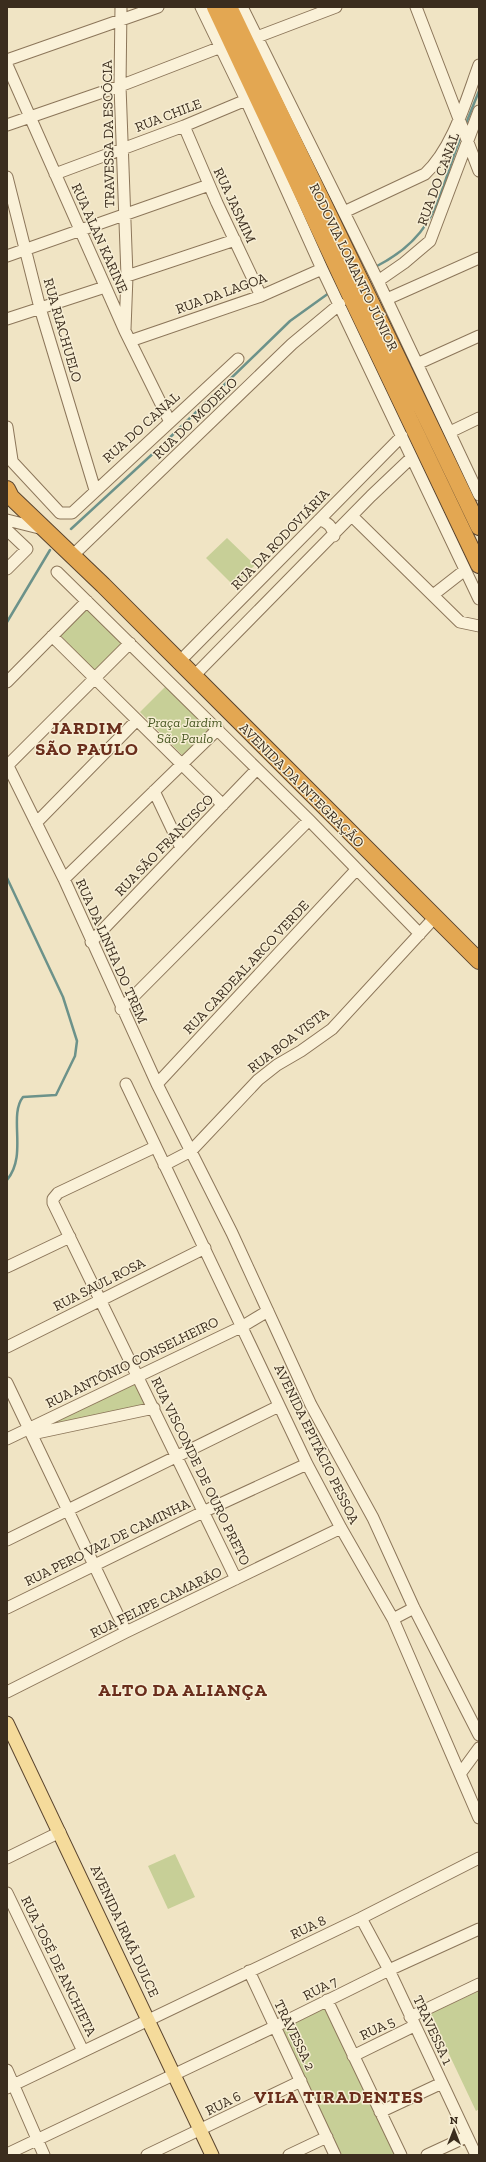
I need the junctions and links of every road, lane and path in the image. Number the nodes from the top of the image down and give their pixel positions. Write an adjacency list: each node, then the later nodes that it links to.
1 (121, 7): 9 (street, TRAVESSA DA ESCÓCIA)
2 (158, 7): 9 (street)
3 (201, 7): 11 (street)
4 (216, 7): 42 (highway, RODOVIA LOMANTO JÚNIOR)
5 (229, 7): 62 (highway, RODOVIA LOMANTO JÚNIOR)
6 (242, 7): 10 (street)
7 (336, 7): 10 (street)
8 (416, 7): 19 (street)
9 (122, 21): 12 (street); 15 (street, TRAVESSA DA ESCÓCIA)
10 (257, 37): 29 (street)
11 (221, 47): 15 (street); 16 (street)
12 (7, 60)
13 (7, 65): 18 (street, RUA ALAN KARINE)
14 (479, 65): 19 (street, RUA DO CANAL)
15 (120, 86): 18 (street); 24 (street, TRAVESSA DA ESCÓCIA)
16 (246, 100): 22 (street, RUA CHILE); 36 (street)
17 (479, 111): 21 (street, RUA DO CANAL)
18 (30, 117): 20 (street); 26 (street, RUA ALAN KARINE)
19 (460, 120): 23 (street); 29 (street, RUA DO CANAL)
20 (7, 125)
21 (476, 125): 23 (street, RUA DO CANAL)
22 (184, 126): 24 (street, RUA CHILE); 28 (street, RUA JASMIM)
23 (467, 138): 25 (street); 38 (street, RUA DO CANAL)
24 (123, 149): 26 (street, RUA CHILE); 30 (street, TRAVESSA DA ESCÓCIA)
25 (479, 171)
26 (55, 174): 31 (street, RUA ALAN KARINE)
27 (7, 177): 33 (street, RUA RIACHUELO)
28 (209, 185): 30 (street); 32 (street, RUA JASMIM)
29 (344, 212): 38 (street)
30 (125, 215): 31 (street); 37 (street, TRAVESSA DA ESCÓCIA)
31 (80, 232): 33 (street); 39 (street, RUA ALAN KARINE)
32 (235, 240): 37 (street); 40 (street, RUA JASMIM)
33 (26, 248): 34 (street); 43 (street, RUA RIACHUELO)
34 (7, 256)
35 (479, 258): 41 (street)
36 (322, 269): 40 (street, RUA DA LAGOA); 42 (street)
37 (127, 276): 45 (street, TRAVESSA DA ESCÓCIA)
38 (378, 281): 41 (street)
39 (105, 286): 43 (street); 45 (street, RUA ALAN KARINE)
40 (261, 296): 45 (street, RUA DA LAGOA)
41 (386, 299): 48 (street)
42 (345, 301): 53 (street); 66 (street, RUA DO MODELO); 67 (highway, RODOVIA LOMANTO JÚNIOR)
43 (40, 308): 44 (street); 56 (street, RUA RIACHUELO)
44 (7, 319)
45 (127, 336): 50 (street, RUA ALAN KARINE)
46 (479, 336): 48 (street)
47 (238, 359): 50 (street, RUA DO CANAL)
48 (417, 364): 52 (street)
49 (479, 418): 52 (street)
50 (170, 422): 56 (street, RUA DO CANAL)
51 (7, 427): 54 (street)
52 (450, 432): 58 (street)
53 (402, 436): 55 (street); 61 (street, RUA DA RODOVIÁRIA)
54 (9, 458): 56 (street, RUA DO CANAL)
55 (411, 458): 59 (street); 67 (street)
56 (95, 490)
57 (8, 493): 63 (highway, AVENIDA DA INTEGRAÇÃO)
58 (479, 495)
59 (352, 516): 65 (street); 70 (street)
60 (7, 520): 63 (street)
61 (319, 520): 65 (street); 73 (street, RUA DA RODOVIÁRIA)
62 (479, 526)
63 (46, 529): 66 (highway, AVENIDA DA INTEGRAÇÃO)
64 (7, 530): 68 (street)
65 (334, 536): 74 (street)
66 (72, 556): 78 (highway, AVENIDA DA INTEGRAÇÃO)
67 (472, 568): 70 (street); 71 (street)
68 (7, 569)
69 (57, 572): 72 (street)
70 (432, 594): 75 (street)
71 (479, 599)
72 (87, 601): 76 (street); 77 (street)
73 (238, 603): 74 (street); 78 (street, RUA DA RODOVIÁRIA)
74 (254, 616): 79 (street)
75 (479, 626)
76 (52, 636): 80 (street); 81 (street)
77 (130, 642): 80 (street); 83 (street)
78 (178, 663): 79 (highway, AVENIDA DA INTEGRAÇÃO)
79 (193, 677): 94 (highway, AVENIDA DA INTEGRAÇÃO)
80 (94, 678): 82 (street); 85 (street)
81 (7, 682)
82 (138, 720): 84 (street); 90 (street)
83 (218, 729): 84 (street); 86 (street)
84 (183, 763): 87 (street); 88 (street)
85 (7, 764): 90 (street, RUA DA LINHA DO TREM)
86 (258, 769): 88 (street, RUA SÃO FRANCISCO); 89 (street)
87 (154, 791): 91 (street); 93 (street)
88 (223, 805): 91 (street, RUA SÃO FRANCISCO)
89 (309, 820): 92 (street); 98 (street)
90 (36, 823): 93 (street, RUA DA LINHA DO TREM)
91 (181, 848): 96 (street, RUA SÃO FRANCISCO)
92 (356, 870): 95 (street); 100 (street, RUA CARDEAL ARCO VERDE)
93 (64, 879): 96 (street, RUA DA LINHA DO TREM)
94 (436, 916): 95 (street, RUA BOA VISTA); 97 (highway, AVENIDA DA INTEGRAÇÃO)
95 (420, 934): 102 (street, RUA BOA VISTA)
96 (91, 942): 98 (street, RUA DA LINHA DO TREM)
97 (479, 961)
98 (121, 1009): 100 (street, RUA DA LINHA DO TREM)
99 (126, 1084): 101 (street, AVENIDA EPITÁCIO PESSOA)
100 (157, 1084): 102 (street, RUA DA LINHA DO TREM)
101 (155, 1147): 103 (street, AVENIDA EPITÁCIO PESSOA); 104 (street, RUA VISCONDE DE OURO PRETO)
102 (191, 1151): 103 (street); 108 (street, RUA DA LINHA DO TREM)
103 (164, 1164): 105 (street, AVENIDA EPITÁCIO PESSOA)
104 (70, 1237): 106 (street); 107 (street, RUA VISCONDE DE OURO PRETO)
105 (205, 1248): 107 (street, RUA SAUL ROSA); 109 (street, AVENIDA EPITÁCIO PESSOA)
106 (7, 1267)
107 (100, 1299): 110 (street, RUA SAUL ROSA); 111 (street, RUA VISCONDE DE OURO PRETO)
108 (268, 1311): 109 (street, RUA ANTÔNIO CONSELHEIRO); 126 (street, RUA DA LINHA DO TREM)
109 (243, 1326): 111 (street, RUA ANTÔNIO CONSELHEIRO); 113 (street, AVENIDA EPITÁCIO PESSOA)
110 (7, 1347)
111 (138, 1375): 114 (street, RUA VISCONDE DE OURO PRETO); 115 (street, RUA ANTÔNIO CONSELHEIRO)
112 (7, 1382): 115 (street)
113 (279, 1406): 117 (street); 118 (street, AVENIDA EPITÁCIO PESSOA)
114 (154, 1408): 115 (street, RUA ANTÔNIO CONSELHEIRO); 117 (street, RUA VISCONDE DE OURO PRETO)
115 (30, 1431): 116 (street, RUA ANTÔNIO CONSELHEIRO); 119 (street)
116 (7, 1439)
117 (177, 1458): 119 (street); 120 (street, RUA VISCONDE DE OURO PRETO)
118 (307, 1464): 120 (street, RUA PERO VAZ DE CAMINHA); 121 (street, AVENIDA EPITÁCIO PESSOA)
119 (68, 1510): 122 (street); 123 (street)
120 (205, 1511): 123 (street, RUA PERO VAZ DE CAMINHA); 124 (street, RUA VISCONDE DE OURO PRETO)
121 (341, 1528): 124 (street, RUA FELIPE CAMARÃO); 127 (street, AVENIDA EPITÁCIO PESSOA)
122 (7, 1540)
123 (94, 1565): 125 (street, RUA PERO VAZ DE CAMINHA); 128 (street)
124 (236, 1579): 128 (street, RUA FELIPE CAMARÃO)
125 (7, 1608)
126 (414, 1608): 127 (street); 131 (street, RUA DA LINHA DO TREM)
127 (393, 1619): 133 (street, AVENIDA EPITÁCIO PESSOA)
128 (126, 1632): 129 (street, RUA FELIPE CAMARÃO)
129 (7, 1692)
130 (7, 1723): 135 (main road, AVENIDA IRMÃ DULCE)
131 (479, 1735)
132 (479, 1748): 133 (street)
133 (460, 1774): 134 (street, AVENIDA EPITÁCIO PESSOA)
134 (479, 1818)
135 (60, 1832): 136 (street); 145 (main road, AVENIDA IRMÃ DULCE)
136 (7, 1858)
137 (479, 1858): 139 (street, RUA 8)
138 (7, 1893): 148 (street, RUA JOSÉ DE ANCHIETA)
139 (361, 1918): 141 (street, TRAVESSA 1); 142 (street, RUA 8)
140 (479, 1929): 141 (street, RUA 7)
141 (389, 1970): 144 (street, RUA 7); 146 (street, TRAVESSA 1)
142 (249, 1971): 145 (street, RUA 8); 147 (street, TRAVESSA 2)
143 (479, 1984): 146 (street, RUA 5)
144 (327, 2000): 147 (street, RUA 7); 149 (street)
145 (149, 2018): 148 (street, RUA 8); 151 (main road, AVENIDA IRMÃ DULCE)
146 (412, 2022): 149 (street, RUA 5); 153 (street, TRAVESSA 1)
147 (274, 2028): 151 (street, RUA 7); 152 (street, TRAVESSA 2)
148 (83, 2051): 154 (street, RUA 8)
149 (353, 2056): 155 (street)
150 (7, 2070): 154 (street)
151 (175, 2074): 156 (main road, AVENIDA IRMÃ DULCE); 159 (street, RUA 7)
152 (301, 2081): 156 (street, RUA 6); 158 (street, TRAVESSA 2)
153 (442, 2083): 155 (street); 157 (street, TRAVESSA 1)
154 (10, 2087): 159 (street)
155 (380, 2112): 166 (street)
156 (201, 2130): 162 (street, RUA 6); 163 (main road, AVENIDA IRMÃ DULCE)
157 (466, 2136): 167 (street); 168 (street, TRAVESSA 1)
158 (327, 2137): 164 (street); 165 (street, TRAVESSA 2)
159 (37, 2140): 160 (street, RUA 7); 161 (street)
160 (7, 2154)
161 (44, 2155)
162 (147, 2155)
163 (212, 2155)
164 (289, 2155)
165 (335, 2155)
166 (401, 2155)
167 (428, 2155)
168 (476, 2155)

